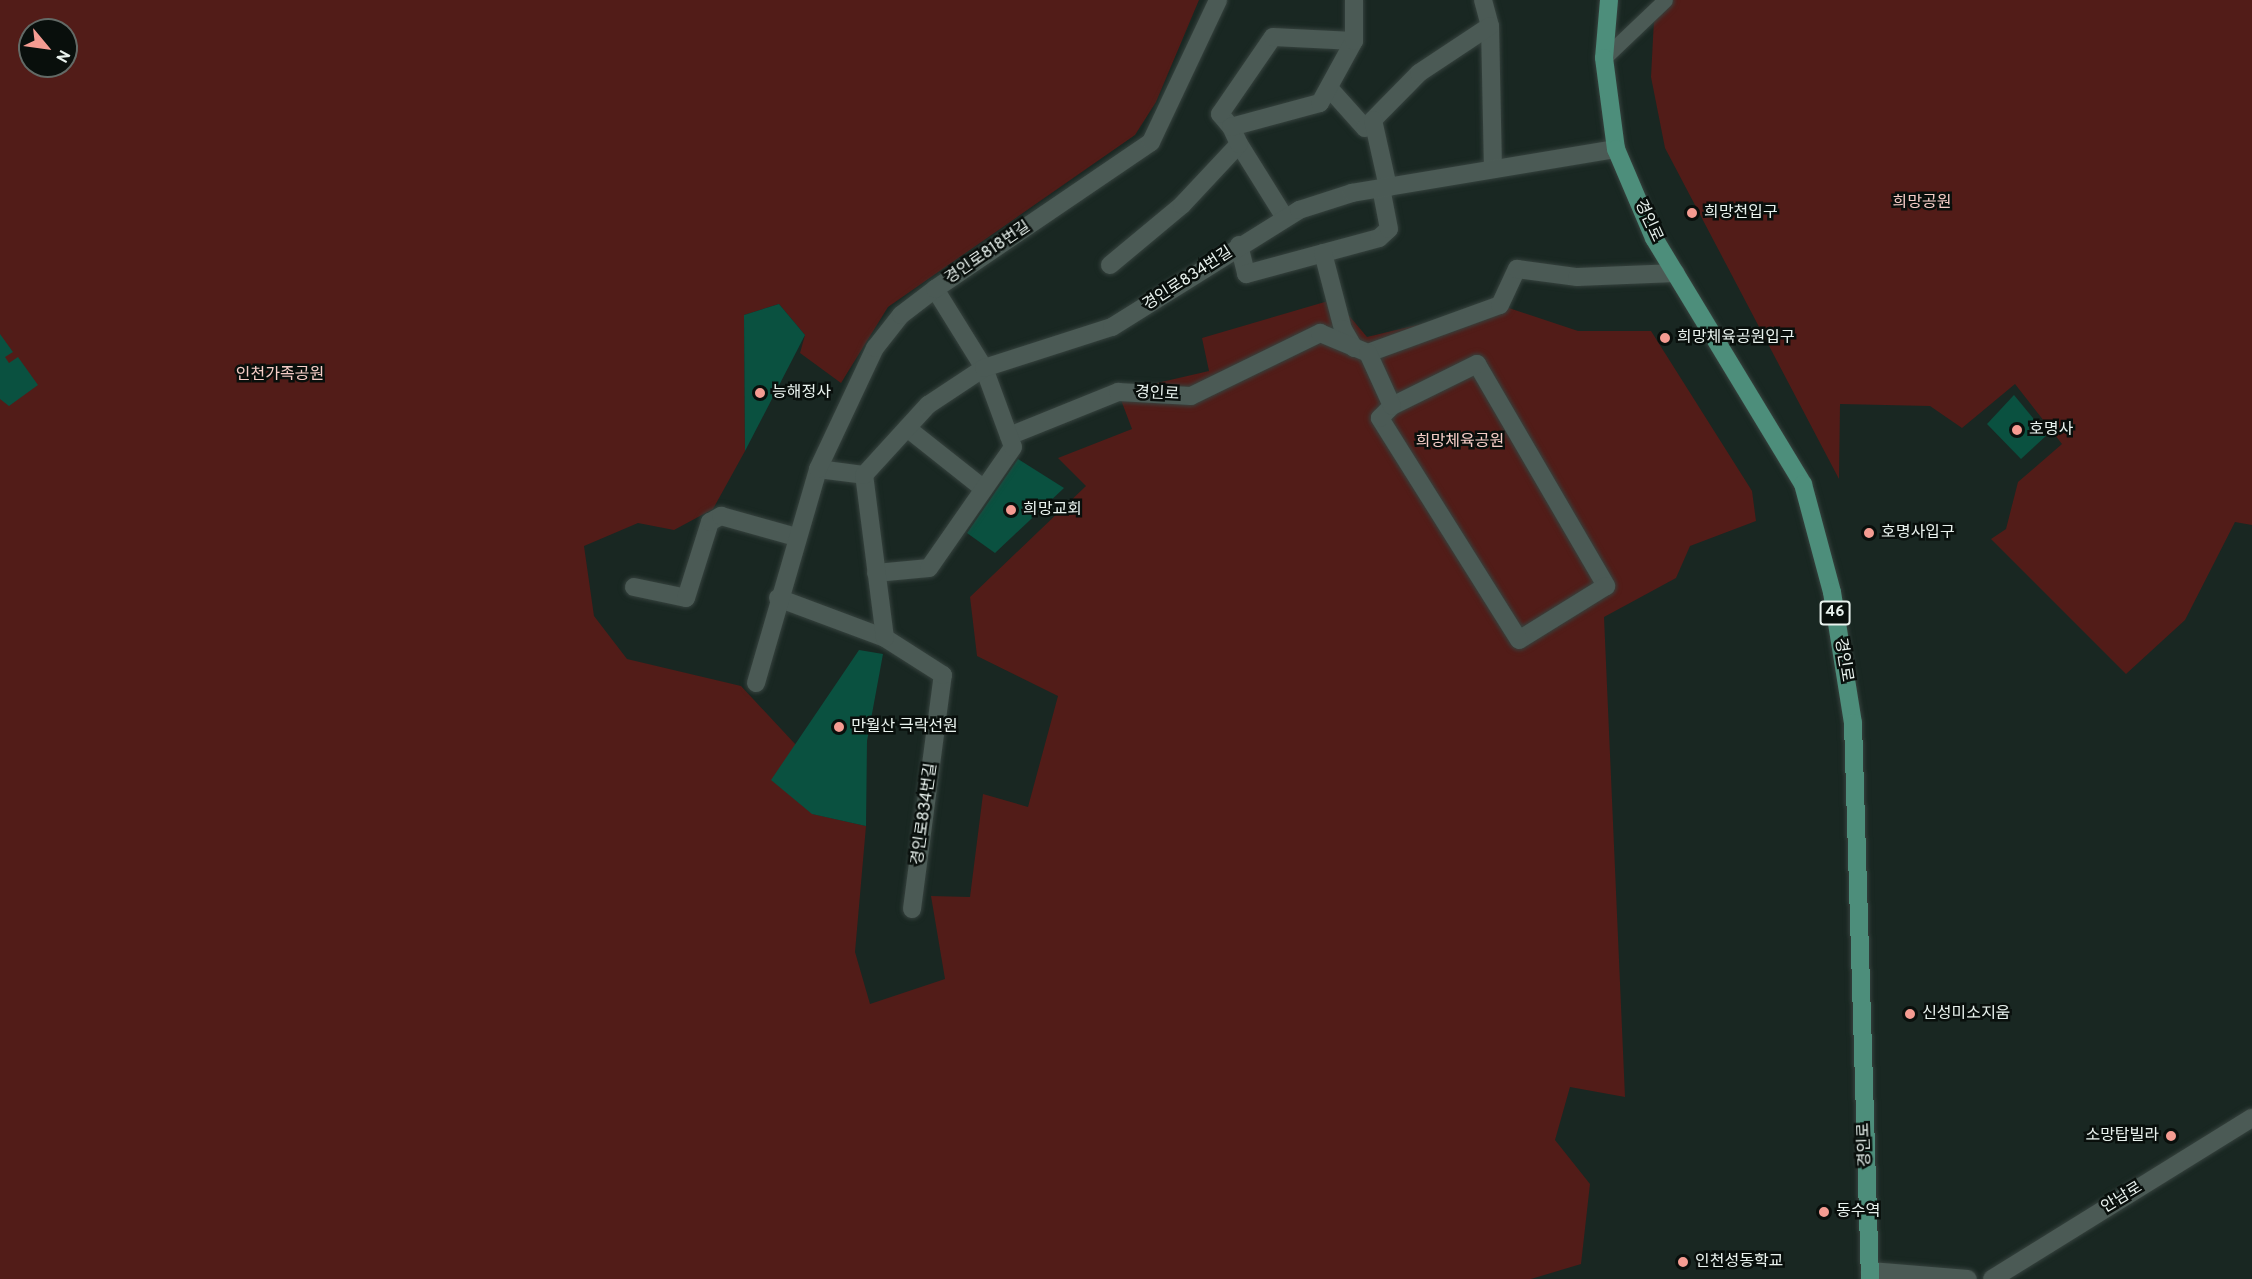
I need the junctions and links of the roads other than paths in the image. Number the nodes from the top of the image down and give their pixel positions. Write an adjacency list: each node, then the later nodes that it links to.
1 (1218, 0): 20 (street, 경인로818번길)
2 (1354, 0): 7 (street)
3 (1483, 0): 6 (street)
4 (1609, 0): 8 (main road, 경인로 / 46)
5 (1665, 0): 8 (street)
6 (1490, 26): 10 (street); 13 (street)
7 (1354, 41): 9 (street); 11 (street)
8 (1604, 58): 12 (main road, 경인로 / 46)
9 (1330, 89): 10 (street); 11 (street)
10 (1373, 120): 14 (street)
11 (1235, 135): 15 (street); 18 (street)
12 (1616, 149): 13 (street, 경인로834번길); 19 (main road, 경인로 / 46)
13 (1493, 169): 14 (street, 경인로834번길)
14 (1385, 187): 15 (street, 경인로834번길); 17 (street)
15 (1285, 218): 16 (street, 경인로834번길)
16 (1239, 244): 17 (street); 22 (street, 경인로834번길)
17 (1323, 253): 21 (street)
18 (1110, 265)
19 (1676, 273): 21 (street); 37 (main road, 경인로 / 46)
20 (935, 289): 22 (street); 26 (street, 경인로818번길)
21 (1361, 351): 23 (street); 25 (street, 경인로)
22 (984, 368): 24 (street, 경인로834번길); 25 (street)
23 (1392, 406): 23 (street)
24 (907, 428): 27 (street, 경인로834번길); 28 (street)
25 (1009, 436): 28 (street)
26 (818, 469): 27 (street); 29 (street, 경인로818번길)
27 (864, 475): 30 (street)
28 (984, 489): 30 (street)
29 (796, 537): 31 (street); 32 (street, 경인로818번길)
30 (876, 573): 33 (street)
31 (634, 587)
32 (778, 598): 33 (street); 34 (street, 경인로818번길)
33 (885, 638): 35 (street, 경인로834번길)
34 (756, 683)
35 (912, 909)
36 (2252, 1118): 39 (street, 안남로)
37 (1870, 1275): 38 (street)
38 (1968, 1279)
39 (1992, 1279)

